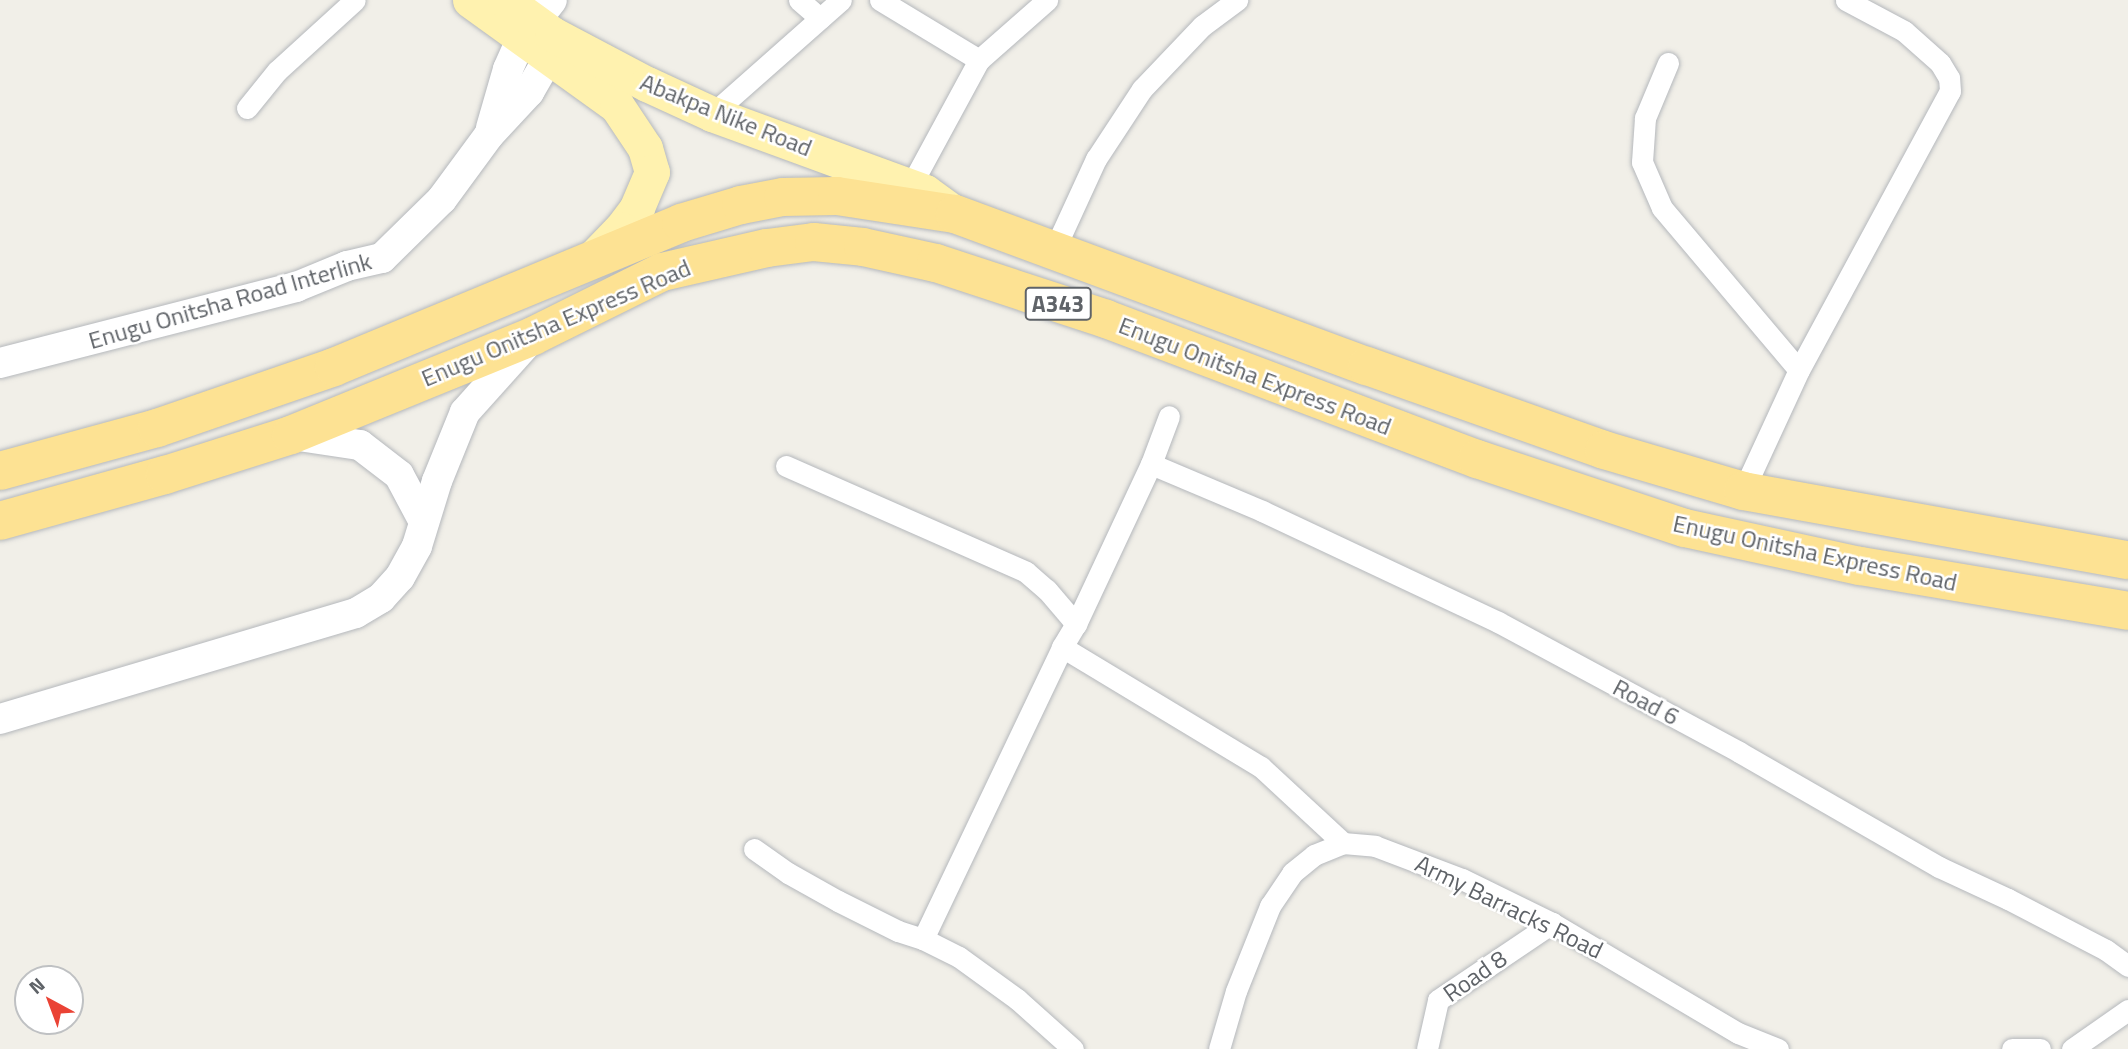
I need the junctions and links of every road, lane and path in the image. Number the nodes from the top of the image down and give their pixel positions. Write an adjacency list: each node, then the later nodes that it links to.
1 (355, 0): 14 (street)
2 (470, 0): 11 (main road, Abakpa Nike Road)
3 (505, 0): 11 (main road, Abakpa Nike Road)
4 (799, 0): 10 (street)
5 (841, 0): 10 (street)
6 (880, 0): 12 (street)
7 (1047, 0): 12 (street)
8 (1237, 0): 18 (street)
9 (1846, 0): 22 (street)
10 (820, 18): 15 (street)
11 (546, 33): 15 (main road, Abakpa Nike Road); 19 (main road); 21 (street, Enugu Onitsha Road Interlink)
12 (979, 60): 16 (street)
13 (1668, 63): 22 (street)
14 (247, 108)
15 (712, 114): 16 (main road, Abakpa Nike Road)
16 (910, 187): 17 (main road, Abakpa Nike Road)
17 (955, 214): 18 (highway, Enugu Onitsha Express Road / A343); 19 (highway, Enugu Onitsha Express Road / A343)
18 (1055, 248): 28 (highway, Enugu Onitsha Express Road / A343)
19 (586, 265): 27 (highway, Enugu Onitsha Express Road / A343)
20 (533, 336): 24 (highway, Enugu Onitsha Express Road / A343); 30 (street); 32 (highway, Enugu Onitsha Express Road / A343)
21 (0, 363)
22 (1799, 369): 28 (street)
23 (1169, 416): 25 (street)
24 (291, 435): 29 (highway, Enugu Onitsha Express Road / A343); 30 (street)
25 (1151, 464): 33 (street); 40 (street, Road 6)
26 (786, 466): 33 (street)
27 (0, 471)
28 (1743, 491): 31 (highway, Enugu Onitsha Express Road / A343)
29 (0, 521)
30 (425, 522): 35 (street)
31 (2128, 560)
32 (2128, 611)
33 (1076, 624): 34 (street)
34 (1062, 647): 36 (street); 39 (street)
35 (0, 719)
36 (1343, 843): 38 (street, Army Barracks Road); 43 (street)
37 (754, 849): 39 (street)
38 (1552, 923): 44 (street, Road 8); 45 (street, Army Barracks Road)
39 (923, 939): 42 (street)
40 (2128, 966)
41 (2128, 1010): 48 (street)
42 (1073, 1049)
43 (1219, 1049)
44 (1427, 1049)
45 (1778, 1049)
46 (2012, 1049): 47 (street)
47 (2040, 1049)
48 (2072, 1049)

